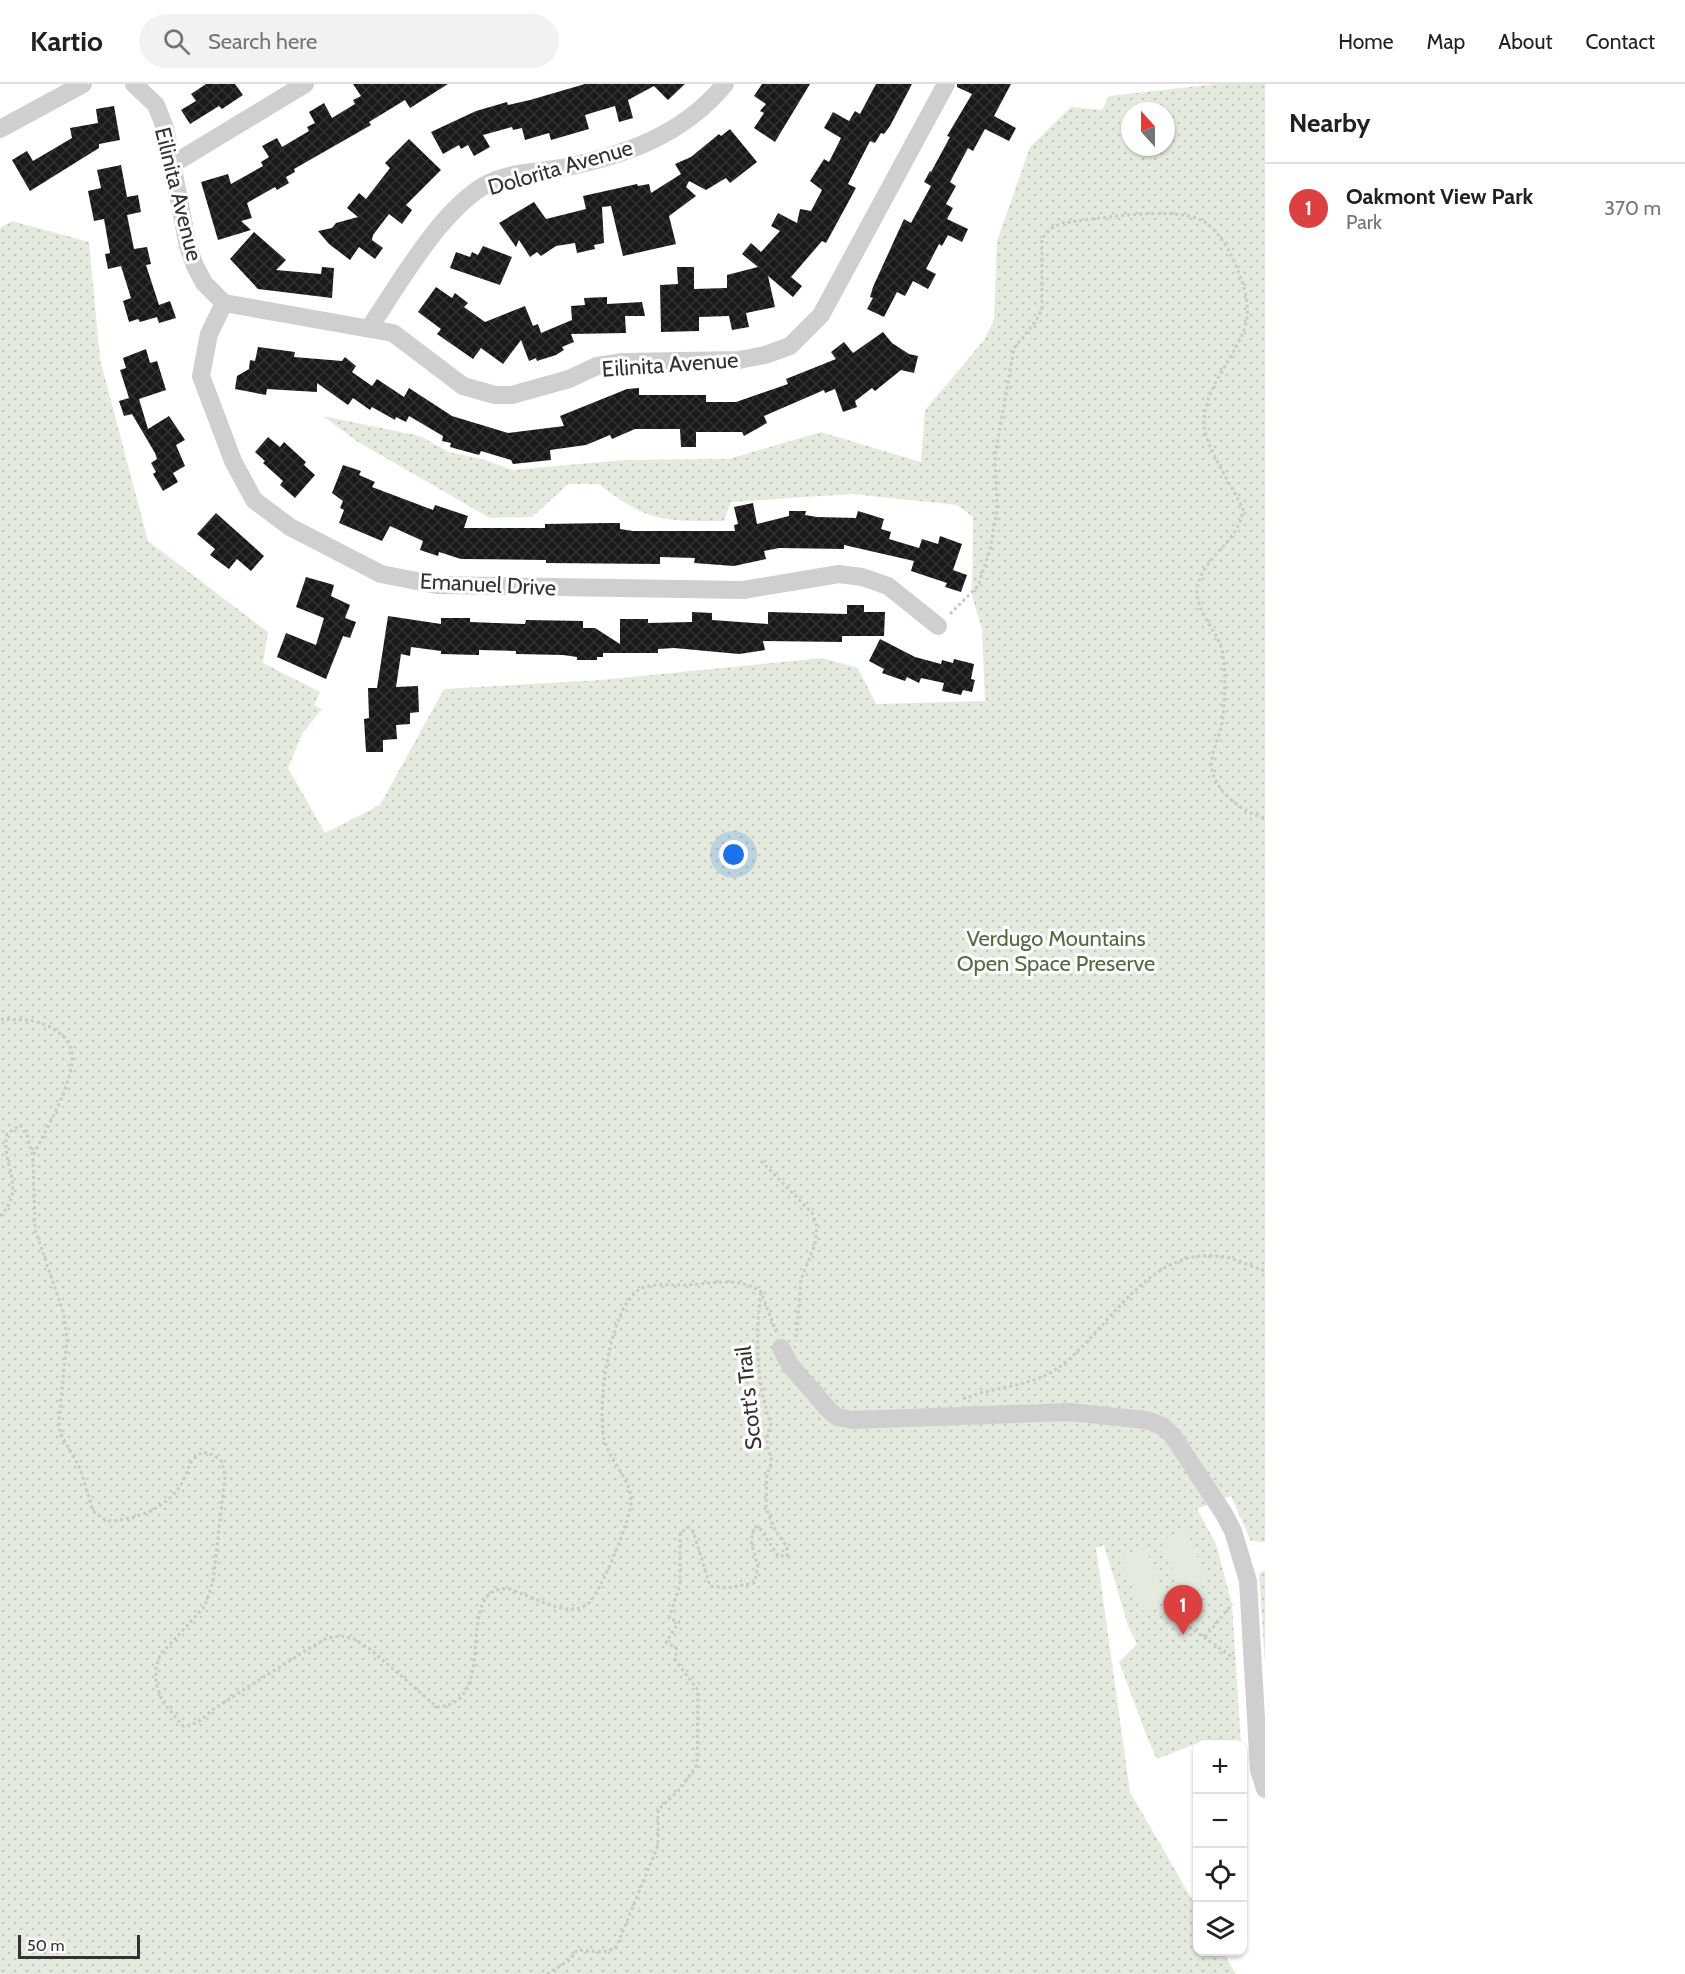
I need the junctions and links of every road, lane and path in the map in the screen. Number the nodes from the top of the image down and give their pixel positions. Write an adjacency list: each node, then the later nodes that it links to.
1 (83, 84): 6 (street)
2 (134, 84): 7 (street, Eilinita Avenue)
3 (305, 84): 7 (street)
4 (725, 84): 9 (street, Dolorita Avenue)
5 (945, 84): 9 (street, Eilinita Avenue)
6 (0, 129)
7 (172, 164): 8 (street, Eilinita Avenue)
8 (224, 303): 9 (street, Eilinita Avenue); 10 (street, Emanuel Drive)
9 (369, 327)
10 (938, 626): 11 (path)
11 (1265, 818)
12 (1, 1019): 13 (path)
13 (33, 1156): 15 (path); 17 (path)
14 (761, 1161): 18 (path)
15 (0, 1216)
16 (1265, 1271): 19 (path)
17 (761, 1292): 18 (path); 25 (path, Scott's Trail)
18 (789, 1345): 19 (street)
19 (947, 1416): 24 (street)
20 (1232, 1604): 22 (path)
21 (1180, 1612): 22 (path)
22 (1205, 1638): 23 (path)
23 (1235, 1659)
24 (1265, 1789)
25 (547, 1974)

